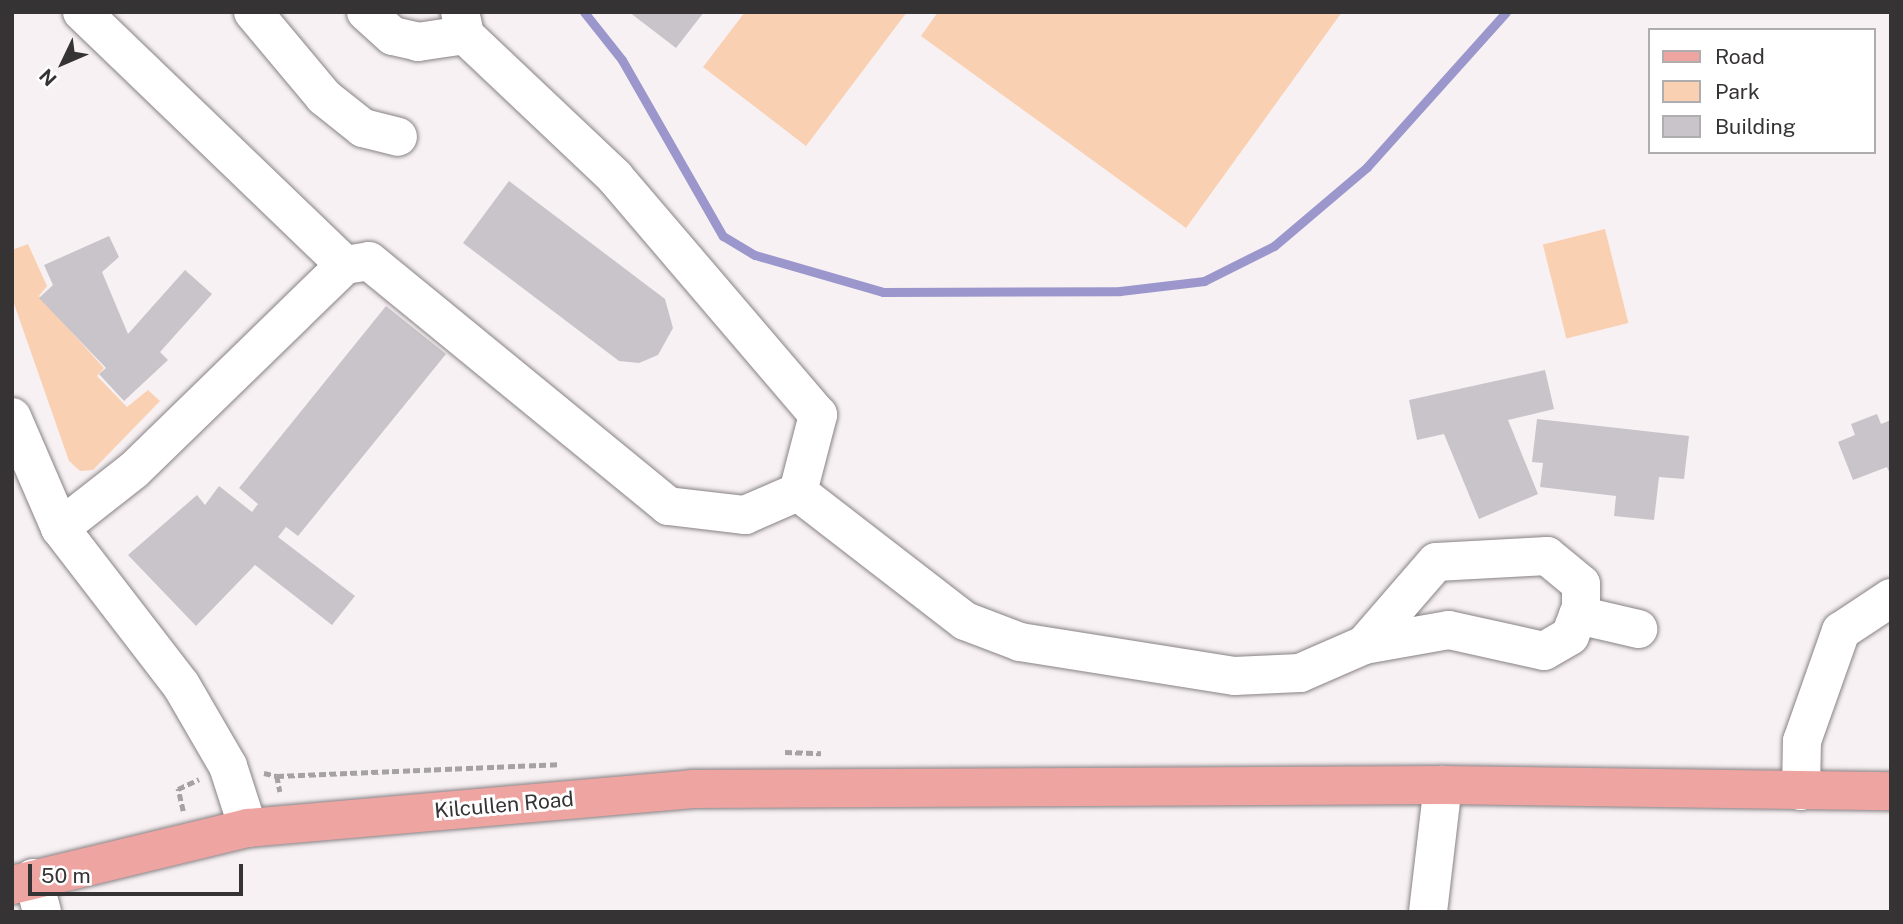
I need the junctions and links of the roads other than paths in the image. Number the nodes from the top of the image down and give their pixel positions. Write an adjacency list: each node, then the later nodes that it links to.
1 (82, 12): 6 (street)
2 (253, 12): 5 (street)
3 (366, 12): 4 (street)
4 (462, 24): 8 (street)
5 (398, 137)
6 (345, 265): 8 (street); 9 (street)
7 (12, 417): 9 (street)
8 (798, 492): 13 (street)
9 (60, 528): 17 (street)
10 (1891, 598): 15 (street)
11 (1578, 615): 12 (street); 13 (street); 13 (street)
12 (1638, 629)
13 (1364, 645)
14 (1443, 785): 15 (main road, Kilcullen Road); 17 (main road, Kilcullen Road); 19 (street)
15 (1801, 791): 16 (main road, Kilcullen Road)
16 (1891, 791)
17 (248, 828): 18 (main road, Kilcullen Road)
18 (29, 892)
19 (1429, 912)

